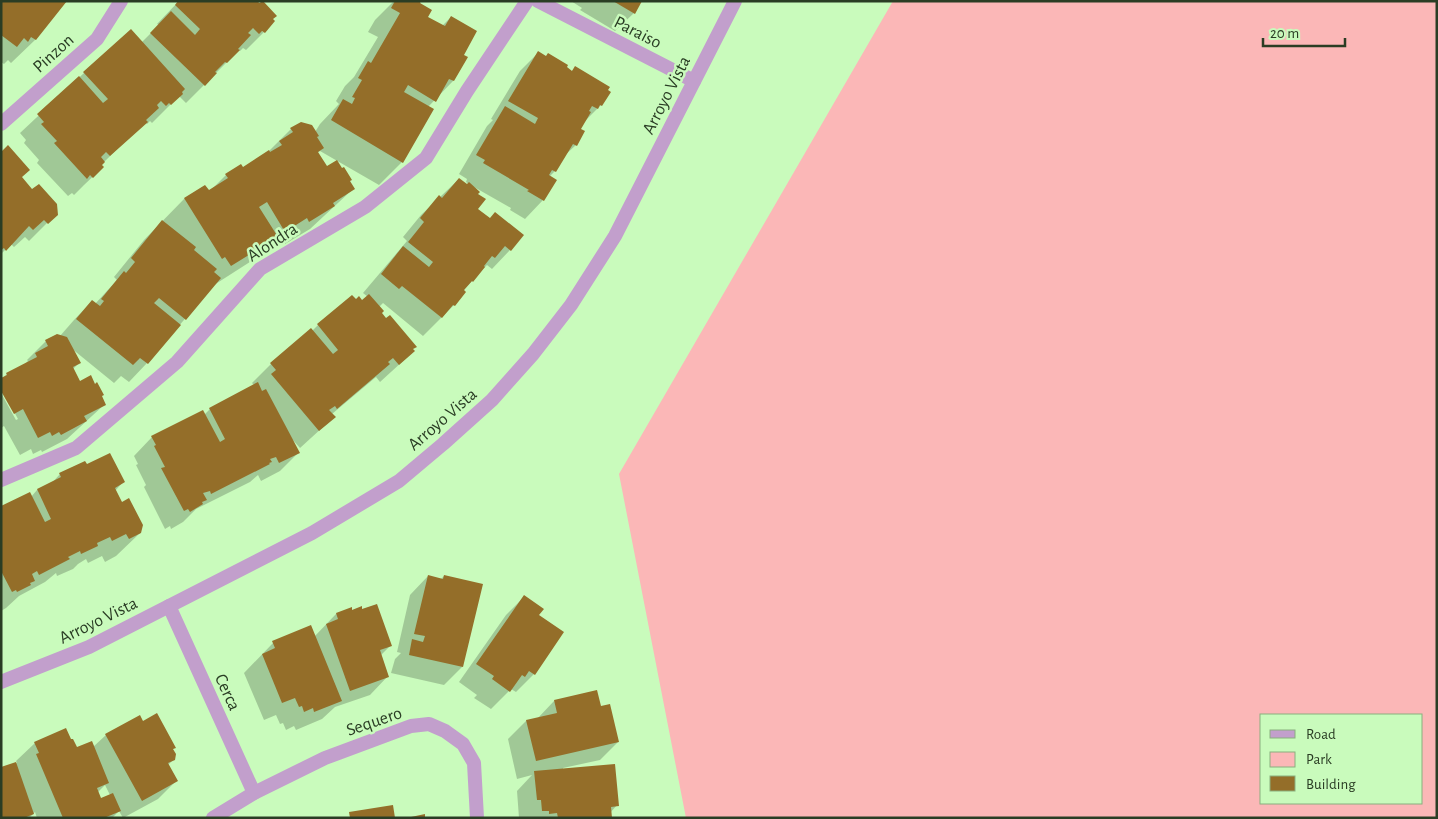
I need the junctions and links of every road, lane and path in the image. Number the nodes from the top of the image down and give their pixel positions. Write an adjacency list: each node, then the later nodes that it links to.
1 (121, 1): 6 (street, Pinzon)
2 (527, 1): 7 (street, Alondra)
3 (538, 1): 5 (street, Paraiso)
4 (735, 1): 5 (street, Arroyo Vista)
5 (694, 81): 8 (street, Arroyo Vista)
6 (1, 124)
7 (1, 480)
8 (169, 606): 9 (street, Arroyo Vista); 10 (street, Cerca)
9 (1, 682)
10 (254, 793): 11 (street, Sequero); 12 (street, Sequero)
11 (213, 818)
12 (477, 818)

